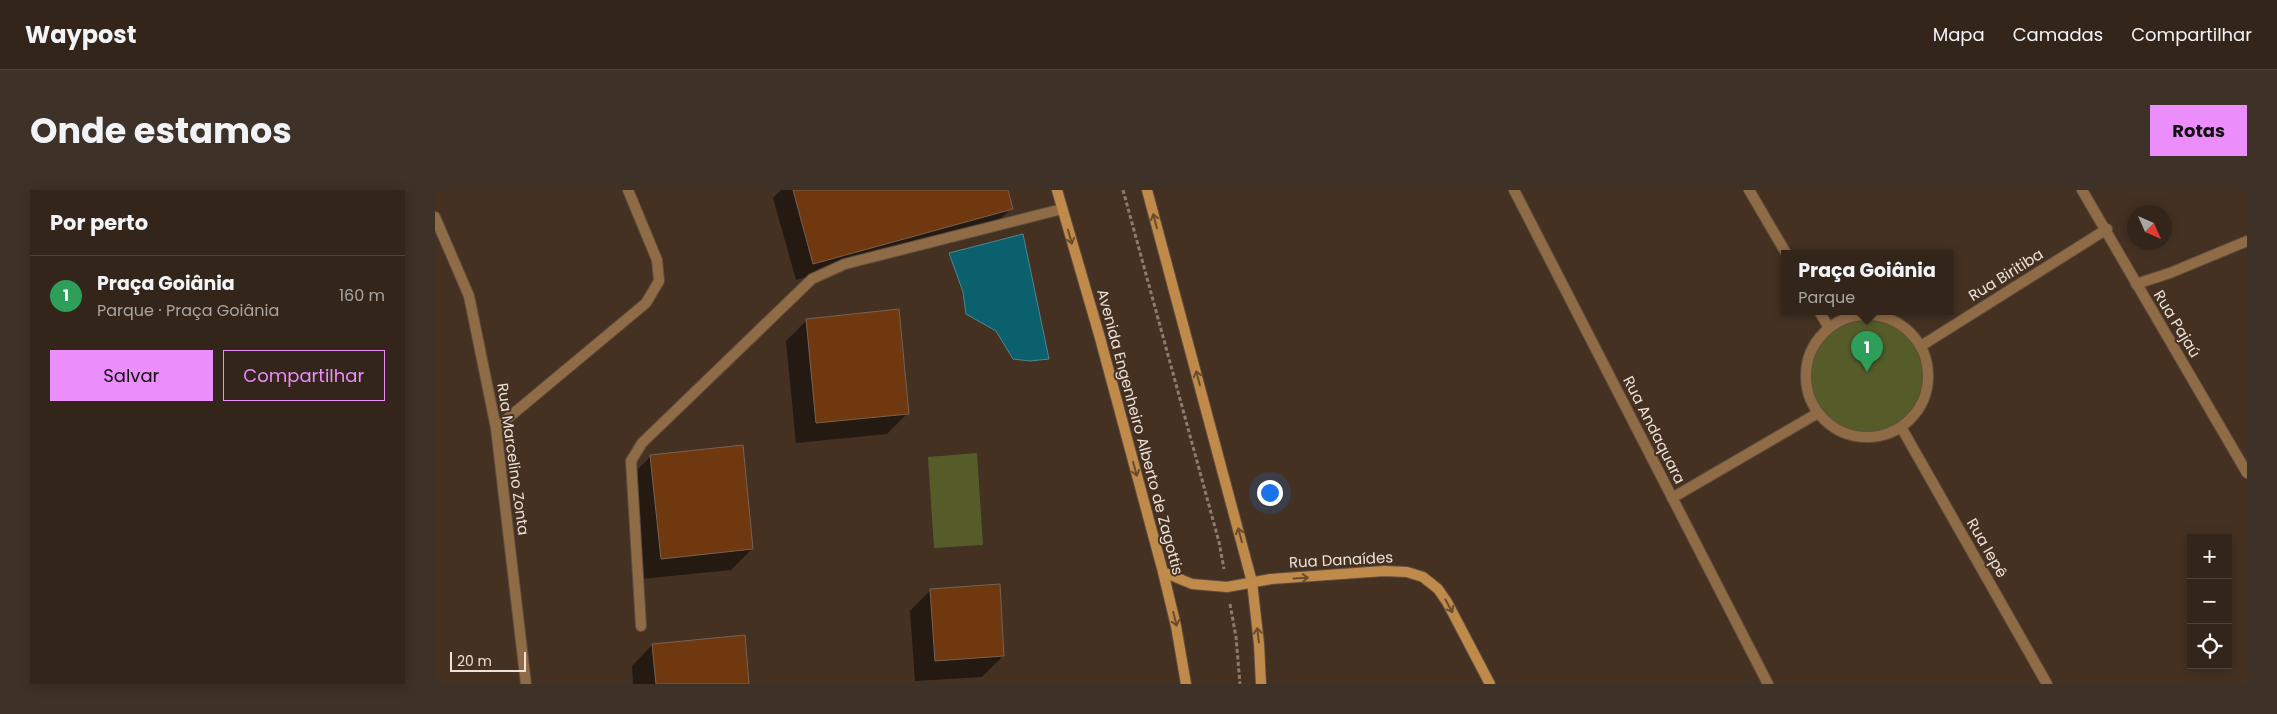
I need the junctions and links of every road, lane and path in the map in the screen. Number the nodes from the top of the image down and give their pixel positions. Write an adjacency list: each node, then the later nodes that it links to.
1 (628, 190): 18 (street)
2 (1057, 190): 8 (main road, Avenida Engenheiro Alberto de Zagottis)
3 (1123, 190): 22 (path)
4 (1147, 190): 24 (main road, one-way to 4)
5 (1514, 190): 21 (street, Rua Andaquara)
6 (1749, 190): 12 (street)
7 (2082, 190): 10 (street, Rua Pajaú)
8 (1062, 209): 23 (main road, Avenida Engenheiro Alberto de Zagottis, one-way to 23); 25 (street)
9 (435, 217): 18 (street, Rua Marcelino Zonta)
10 (2107, 229): 13 (street, Rua Pajaú); 16 (street, Rua Biritiba)
11 (2247, 241): 13 (street)
12 (1784, 250)
13 (2136, 284): 20 (street, Rua Pajaú)
14 (1821, 315): 15 (street)
15 (1829, 328): 16 (street); 17 (street)
16 (1921, 346): 19 (street)
17 (1818, 413): 19 (street); 21 (street)
18 (497, 428): 27 (street, Rua Marcelino Zonta)
19 (1901, 428): 33 (street, Rua Iepê)
20 (2247, 472)
21 (1672, 498): 32 (street, Rua Andaquara)
22 (1219, 542)
23 (1163, 572): 24 (main road, Rua Danaídes); 28 (main road, Avenida Engenheiro Alberto de Zagottis, one-way to 28)
24 (1252, 582): 30 (main road, one-way to 24); 31 (main road, Rua Danaídes, one-way to 31)
25 (641, 626)
26 (1236, 637): 29 (path)
27 (526, 684)
28 (1185, 684)
29 (1240, 684)
30 (1261, 684)
31 (1490, 684)
32 (1768, 684)
33 (2047, 684)

